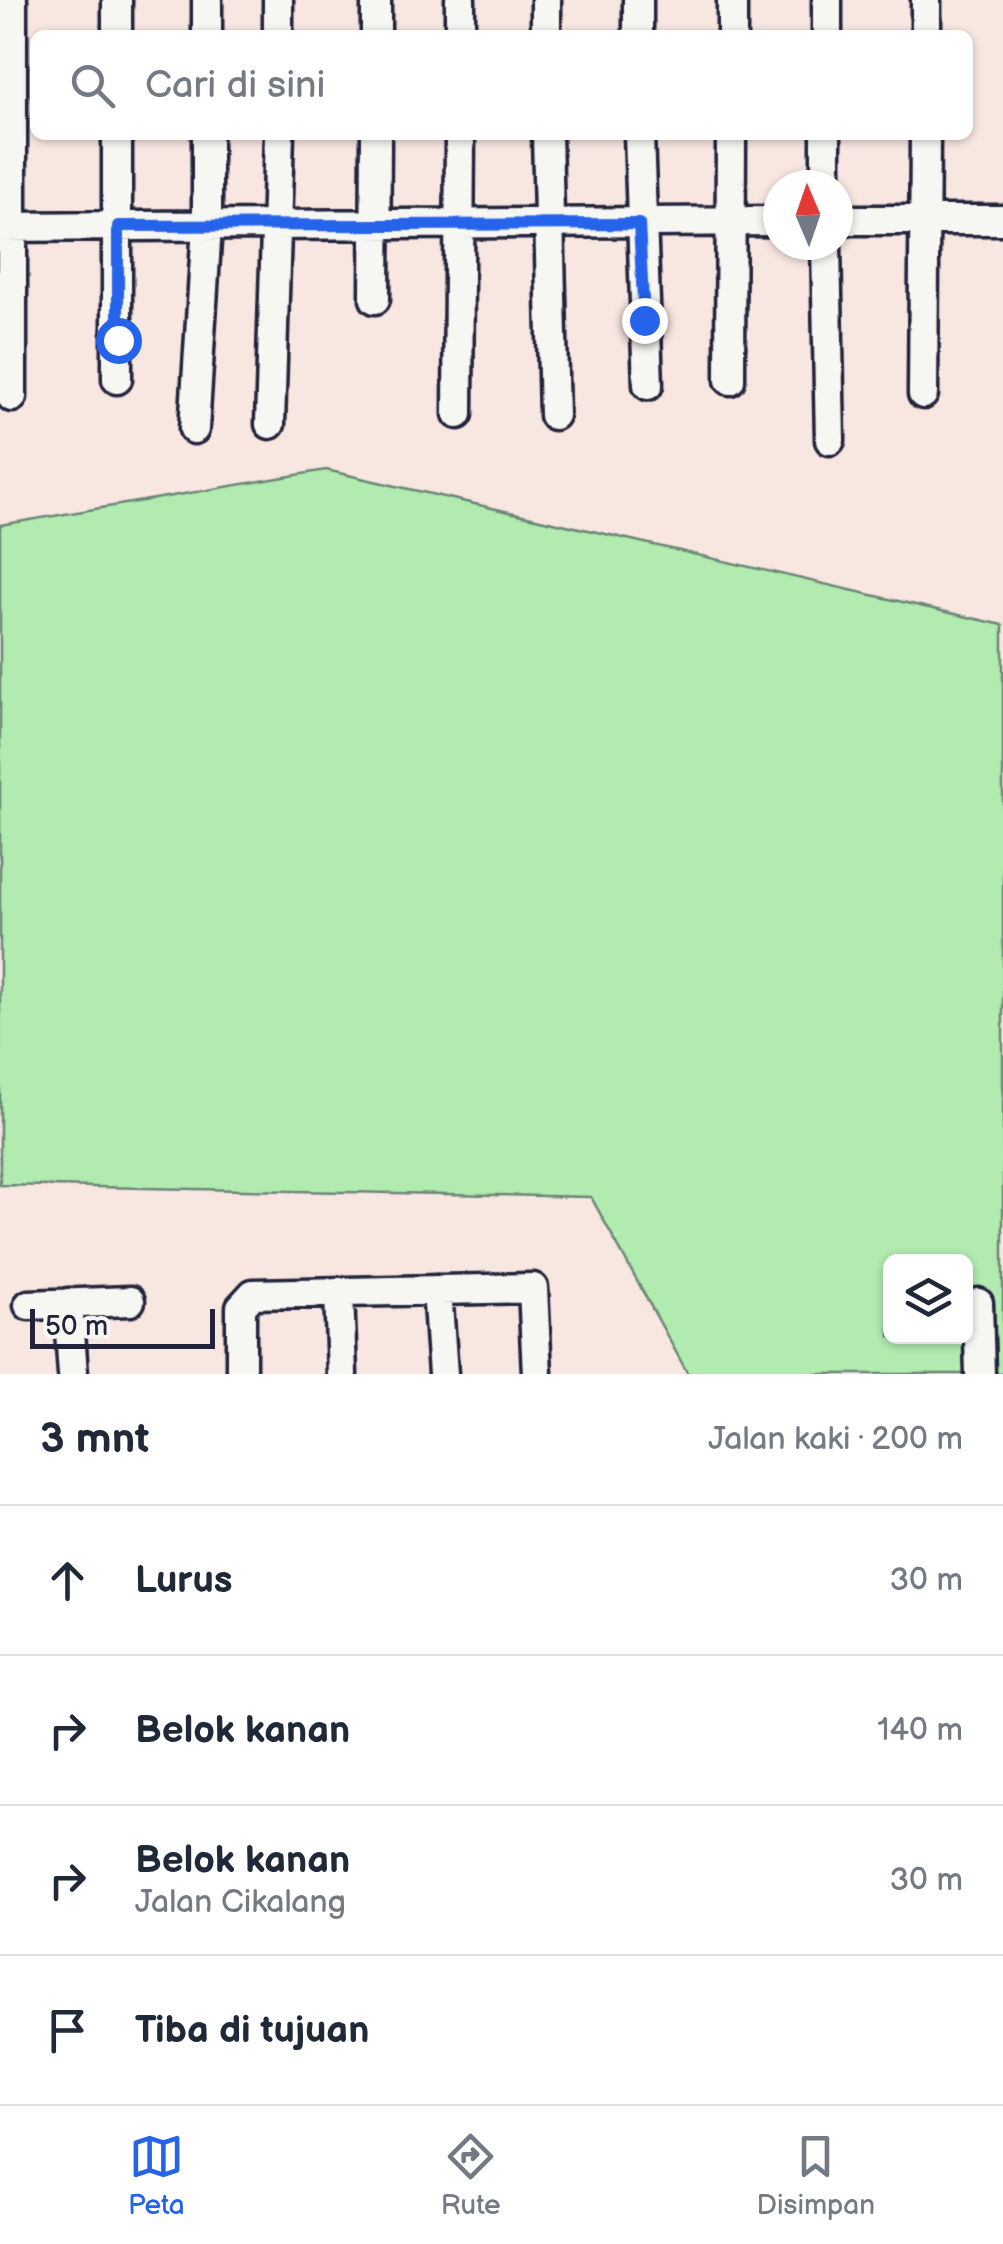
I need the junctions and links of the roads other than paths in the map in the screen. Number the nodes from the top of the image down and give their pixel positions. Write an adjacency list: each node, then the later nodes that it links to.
1 (12, 0): 45 (street)
2 (118, 0): 12 (street)
3 (207, 0): 13 (street)
4 (278, 0): 14 (street)
5 (376, 0): 15 (street)
6 (460, 0): 16 (street)
7 (546, 0): 17 (street)
8 (638, 0): 18 (street)
9 (732, 0): 19 (street)
10 (827, 0): 20 (street)
11 (926, 0): 21 (street)
12 (118, 30)
13 (207, 30)
14 (278, 30)
15 (376, 30)
16 (460, 30)
17 (546, 30)
18 (638, 30)
19 (732, 30)
20 (827, 30)
21 (926, 30)
22 (118, 140): 43 (street)
23 (207, 140): 44 (street)
24 (278, 140): 38 (street)
25 (376, 140): 39 (street)
26 (460, 140): 41 (street)
27 (547, 140): 40 (street)
28 (639, 140): 42 (street)
29 (732, 140): 37 (street)
30 (826, 140): 32 (street)
31 (925, 140): 35 (street)
32 (826, 170)
33 (763, 220): 37 (street)
34 (853, 220): 35 (street)
35 (924, 220): 36 (street); 51 (street)
36 (1003, 220)
37 (731, 221): 42 (street); 49 (street)
38 (279, 222): 39 (street); 44 (street); 55 (street)
39 (375, 223): 41 (street); 47 (street)
40 (548, 223): 41 (street); 42 (street); 54 (street)
41 (459, 224): 53 (street)
42 (639, 224): 50 (street)
43 (118, 226): 44 (street); 45 (street); 48 (street)
44 (207, 226): 56 (street)
45 (6, 227): 52 (street)
46 (826, 260): 57 (street)
47 (375, 300)
48 (118, 378)
49 (730, 380)
50 (648, 385)
51 (923, 394)
52 (12, 397)
53 (458, 414)
54 (554, 415)
55 (270, 424)
56 (194, 429)
57 (830, 440)
58 (438, 1290): 59 (street); 67 (street); 68 (street)
59 (339, 1292): 65 (street); 66 (street)
60 (130, 1301): 62 (street)
61 (978, 1303): 69 (street)
62 (68, 1304): 63 (street); 64 (street)
63 (29, 1305)
64 (73, 1374)
65 (241, 1374)
66 (342, 1374)
67 (443, 1374)
68 (537, 1374)
69 (980, 1374)

